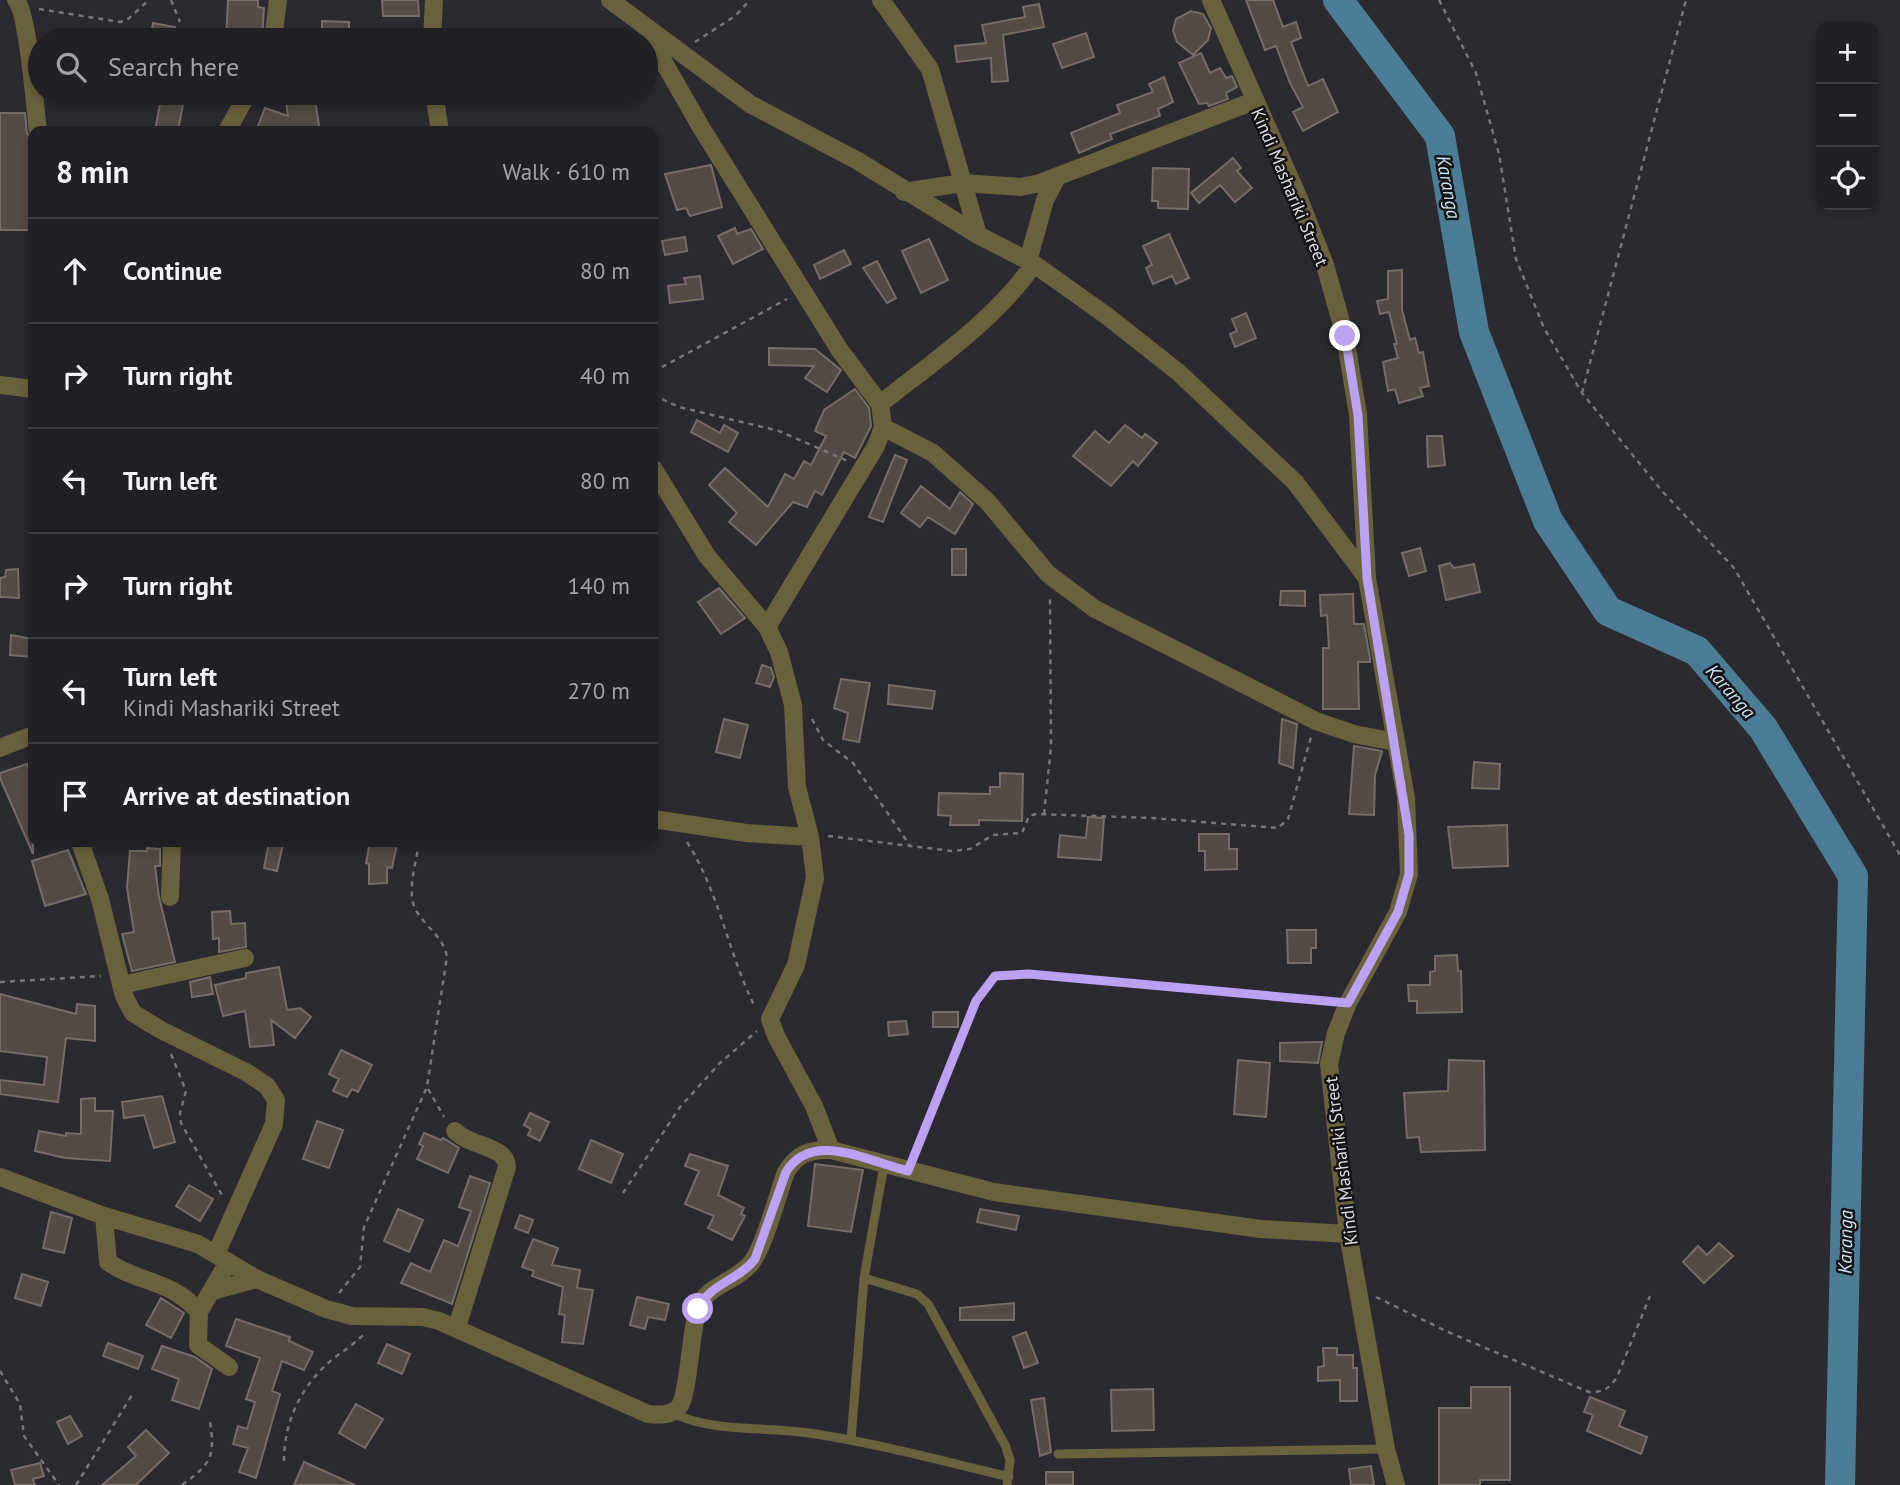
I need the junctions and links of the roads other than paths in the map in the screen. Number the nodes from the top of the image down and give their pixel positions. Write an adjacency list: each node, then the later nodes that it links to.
1 (278, 0): 8 (street)
2 (434, 0): 9 (street)
3 (610, 0): 7 (street)
4 (881, 0): 23 (street)
5 (1211, 0): 15 (street, Kindi Mashariki Street)
6 (18, 3): 14 (street)
7 (642, 25): 10 (street); 11 (street)
8 (274, 28)
9 (433, 28)
10 (644, 28)
11 (646, 28)
12 (658, 37): 24 (street)
13 (658, 53): 29 (street)
14 (28, 67)
15 (1254, 102): 22 (street); 32 (street, Kindi Mashariki Street)
16 (34, 105): 19 (street)
17 (241, 105): 20 (street)
18 (436, 105): 21 (street)
19 (37, 126)
20 (230, 126)
21 (439, 126)
22 (1056, 177): 23 (street); 26 (street)
23 (962, 183): 24 (street); 25 (street)
24 (904, 192): 25 (street)
25 (978, 235): 26 (street)
26 (1031, 263): 29 (street); 32 (street)
27 (0, 385): 28 (street)
28 (28, 388)
29 (880, 404): 30 (street)
30 (883, 427): 33 (street); 35 (street)
31 (658, 476): 33 (street)
32 (1367, 578): 35 (street, Kindi Mashariki Street)
33 (767, 626): 38 (street)
34 (28, 740): 36 (street)
35 (1395, 742): 49 (street, Kindi Mashariki Street)
36 (0, 748)
37 (658, 820): 38 (street)
38 (809, 834): 45 (street)
39 (82, 847): 43 (street)
40 (172, 847): 41 (street)
41 (170, 897)
42 (245, 958): 43 (street)
43 (120, 980): 50 (street)
44 (455, 1131): 55 (street)
45 (831, 1150): 46 (street); 57 (street)
46 (884, 1165): 49 (street); 51 (lane)
47 (0, 1177): 48 (street)
48 (104, 1216): 50 (street); 54 (street)
49 (1348, 1234): 59 (street, Kindi Mashariki Street)
50 (222, 1258): 52 (street); 53 (street)
51 (863, 1278): 58 (lane); 61 (lane)
52 (257, 1279): 53 (street); 55 (street)
53 (212, 1292): 54 (street)
54 (199, 1312): 56 (street)
55 (457, 1327): 57 (street)
56 (229, 1367)
57 (672, 1413): 58 (lane)
58 (851, 1440): 61 (lane)
59 (1385, 1449): 60 (lane); 62 (street, Kindi Mashariki Street)
60 (1058, 1454)
61 (1008, 1481)
62 (1396, 1485)

